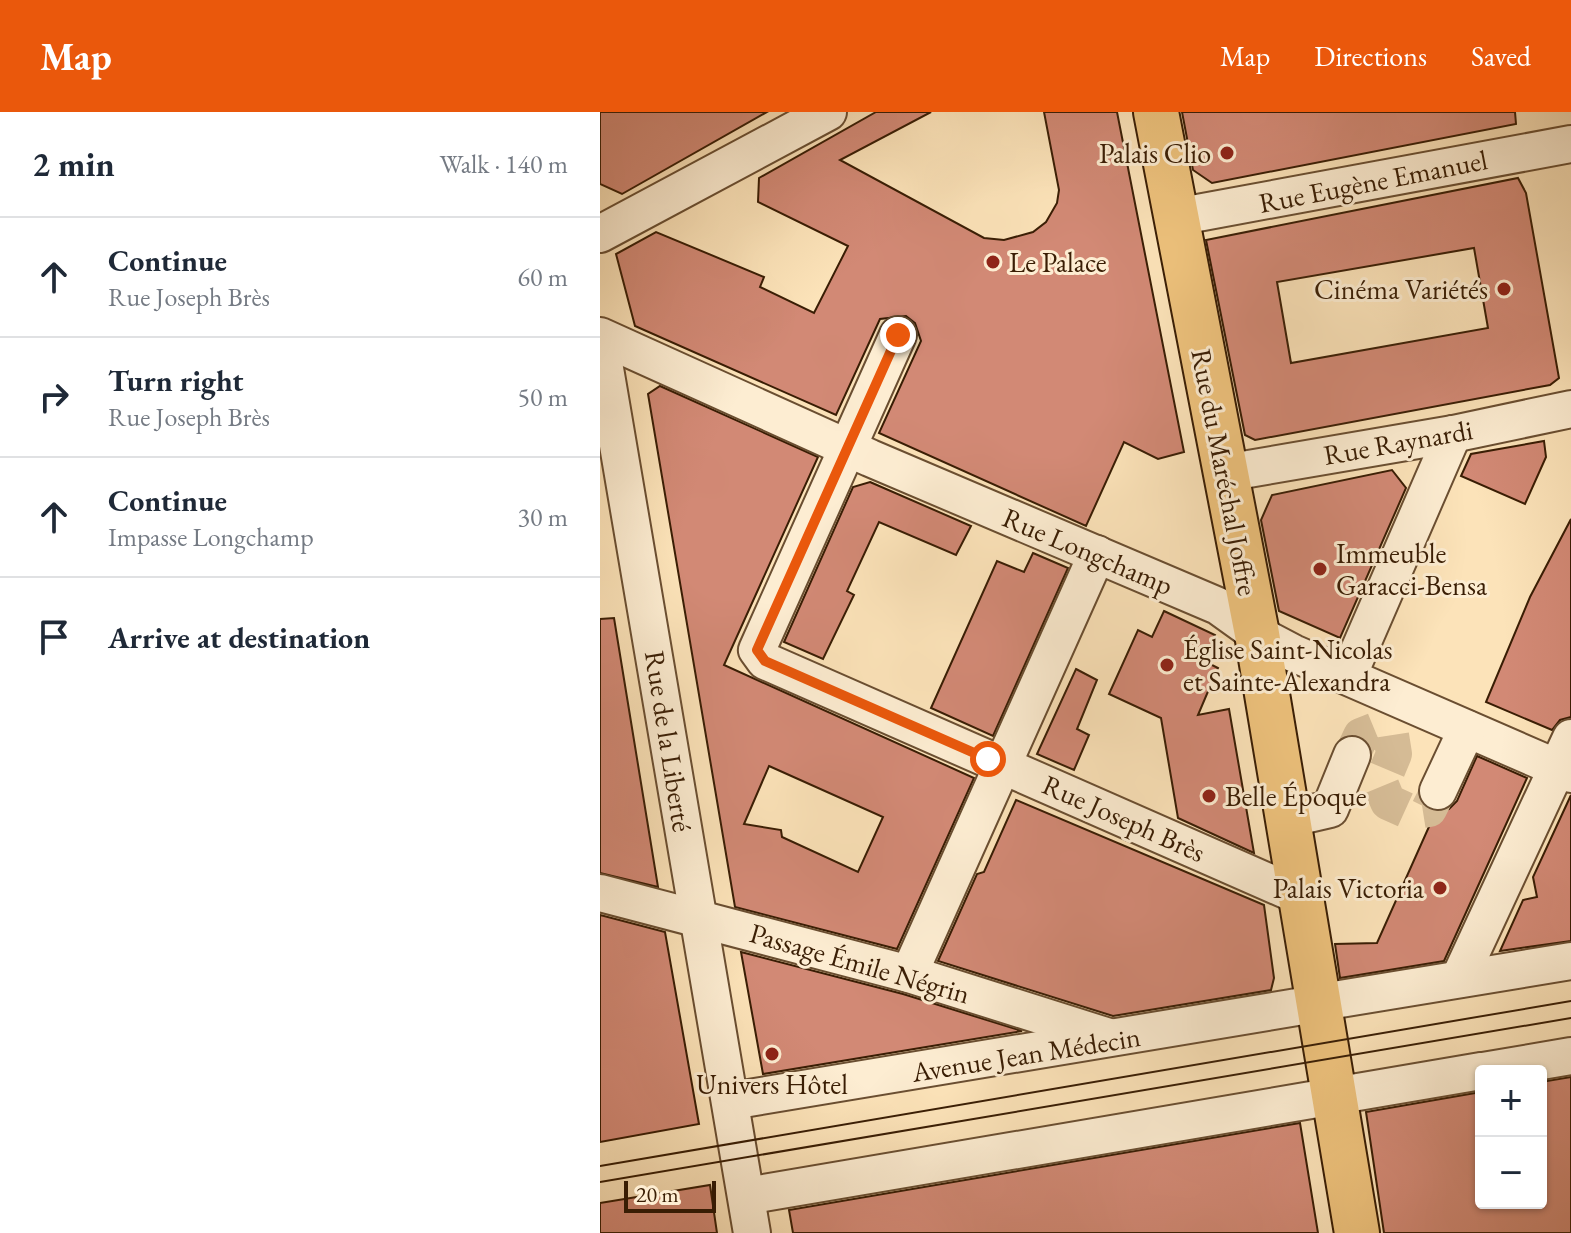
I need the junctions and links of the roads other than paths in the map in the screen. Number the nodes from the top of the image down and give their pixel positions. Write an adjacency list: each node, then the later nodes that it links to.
1 (828, 112): 5 (street)
2 (1156, 112): 4 (main road, Rue du Maréchal Joffre)
3 (1571, 144): 4 (street, Rue Eugène Emanuel)
4 (1176, 217): 11 (main road, Rue du Maréchal Joffre)
5 (600, 234)
6 (898, 335): 10 (street)
7 (600, 337): 10 (street, Rue Longchamp); 12 (street, Rue de la Liberté)
8 (1571, 409): 9 (street, Rue Raynardi)
9 (1453, 434): 11 (street, Rue Raynardi); 15 (street)
10 (846, 447): 13 (street, Rue Longchamp); 19 (street, Rue Joseph Brès)
11 (1225, 473): 14 (main road, Rue du Maréchal Joffre)
12 (614, 486): 24 (street, Rue de la Liberté)
13 (1097, 554): 14 (street, Rue Longchamp); 19 (street)
14 (1257, 634): 15 (street, Rue Longchamp); 21 (main road, Rue du Maréchal Joffre)
15 (1348, 676): 16 (street, Rue Longchamp)
16 (1467, 729): 18 (street, Rue Longchamp); 20 (street)
17 (1352, 755): 21 (street)
18 (1567, 761): 27 (street)
19 (1003, 765): 23 (street, Rue Joseph Brès); 26 (street)
20 (1438, 791)
21 (1287, 819): 23 (main road, Rue du Maréchal Joffre)
22 (600, 893): 24 (street, Passage Émile Négrin)
23 (1302, 897): 28 (main road, Rue du Maréchal Joffre)
24 (698, 919): 26 (street, Passage Émile Négrin); 35 (street, Rue de la Liberté)
25 (1571, 961): 27 (street, Avenue Jean Médecin)
26 (909, 974): 29 (street, Passage Émile Négrin)
27 (1459, 979): 28 (street, Avenue Jean Médecin)
28 (1319, 1010): 29 (street, Avenue Jean Médecin); 36 (main road, Rue du Maréchal Joffre)
29 (1118, 1039): 33 (street, Avenue Jean Médecin)
30 (1571, 1056): 31 (street)
31 (1518, 1065)
32 (1475, 1072): 34 (street)
33 (743, 1099)
34 (758, 1194)
35 (752, 1233)
36 (1357, 1233)

